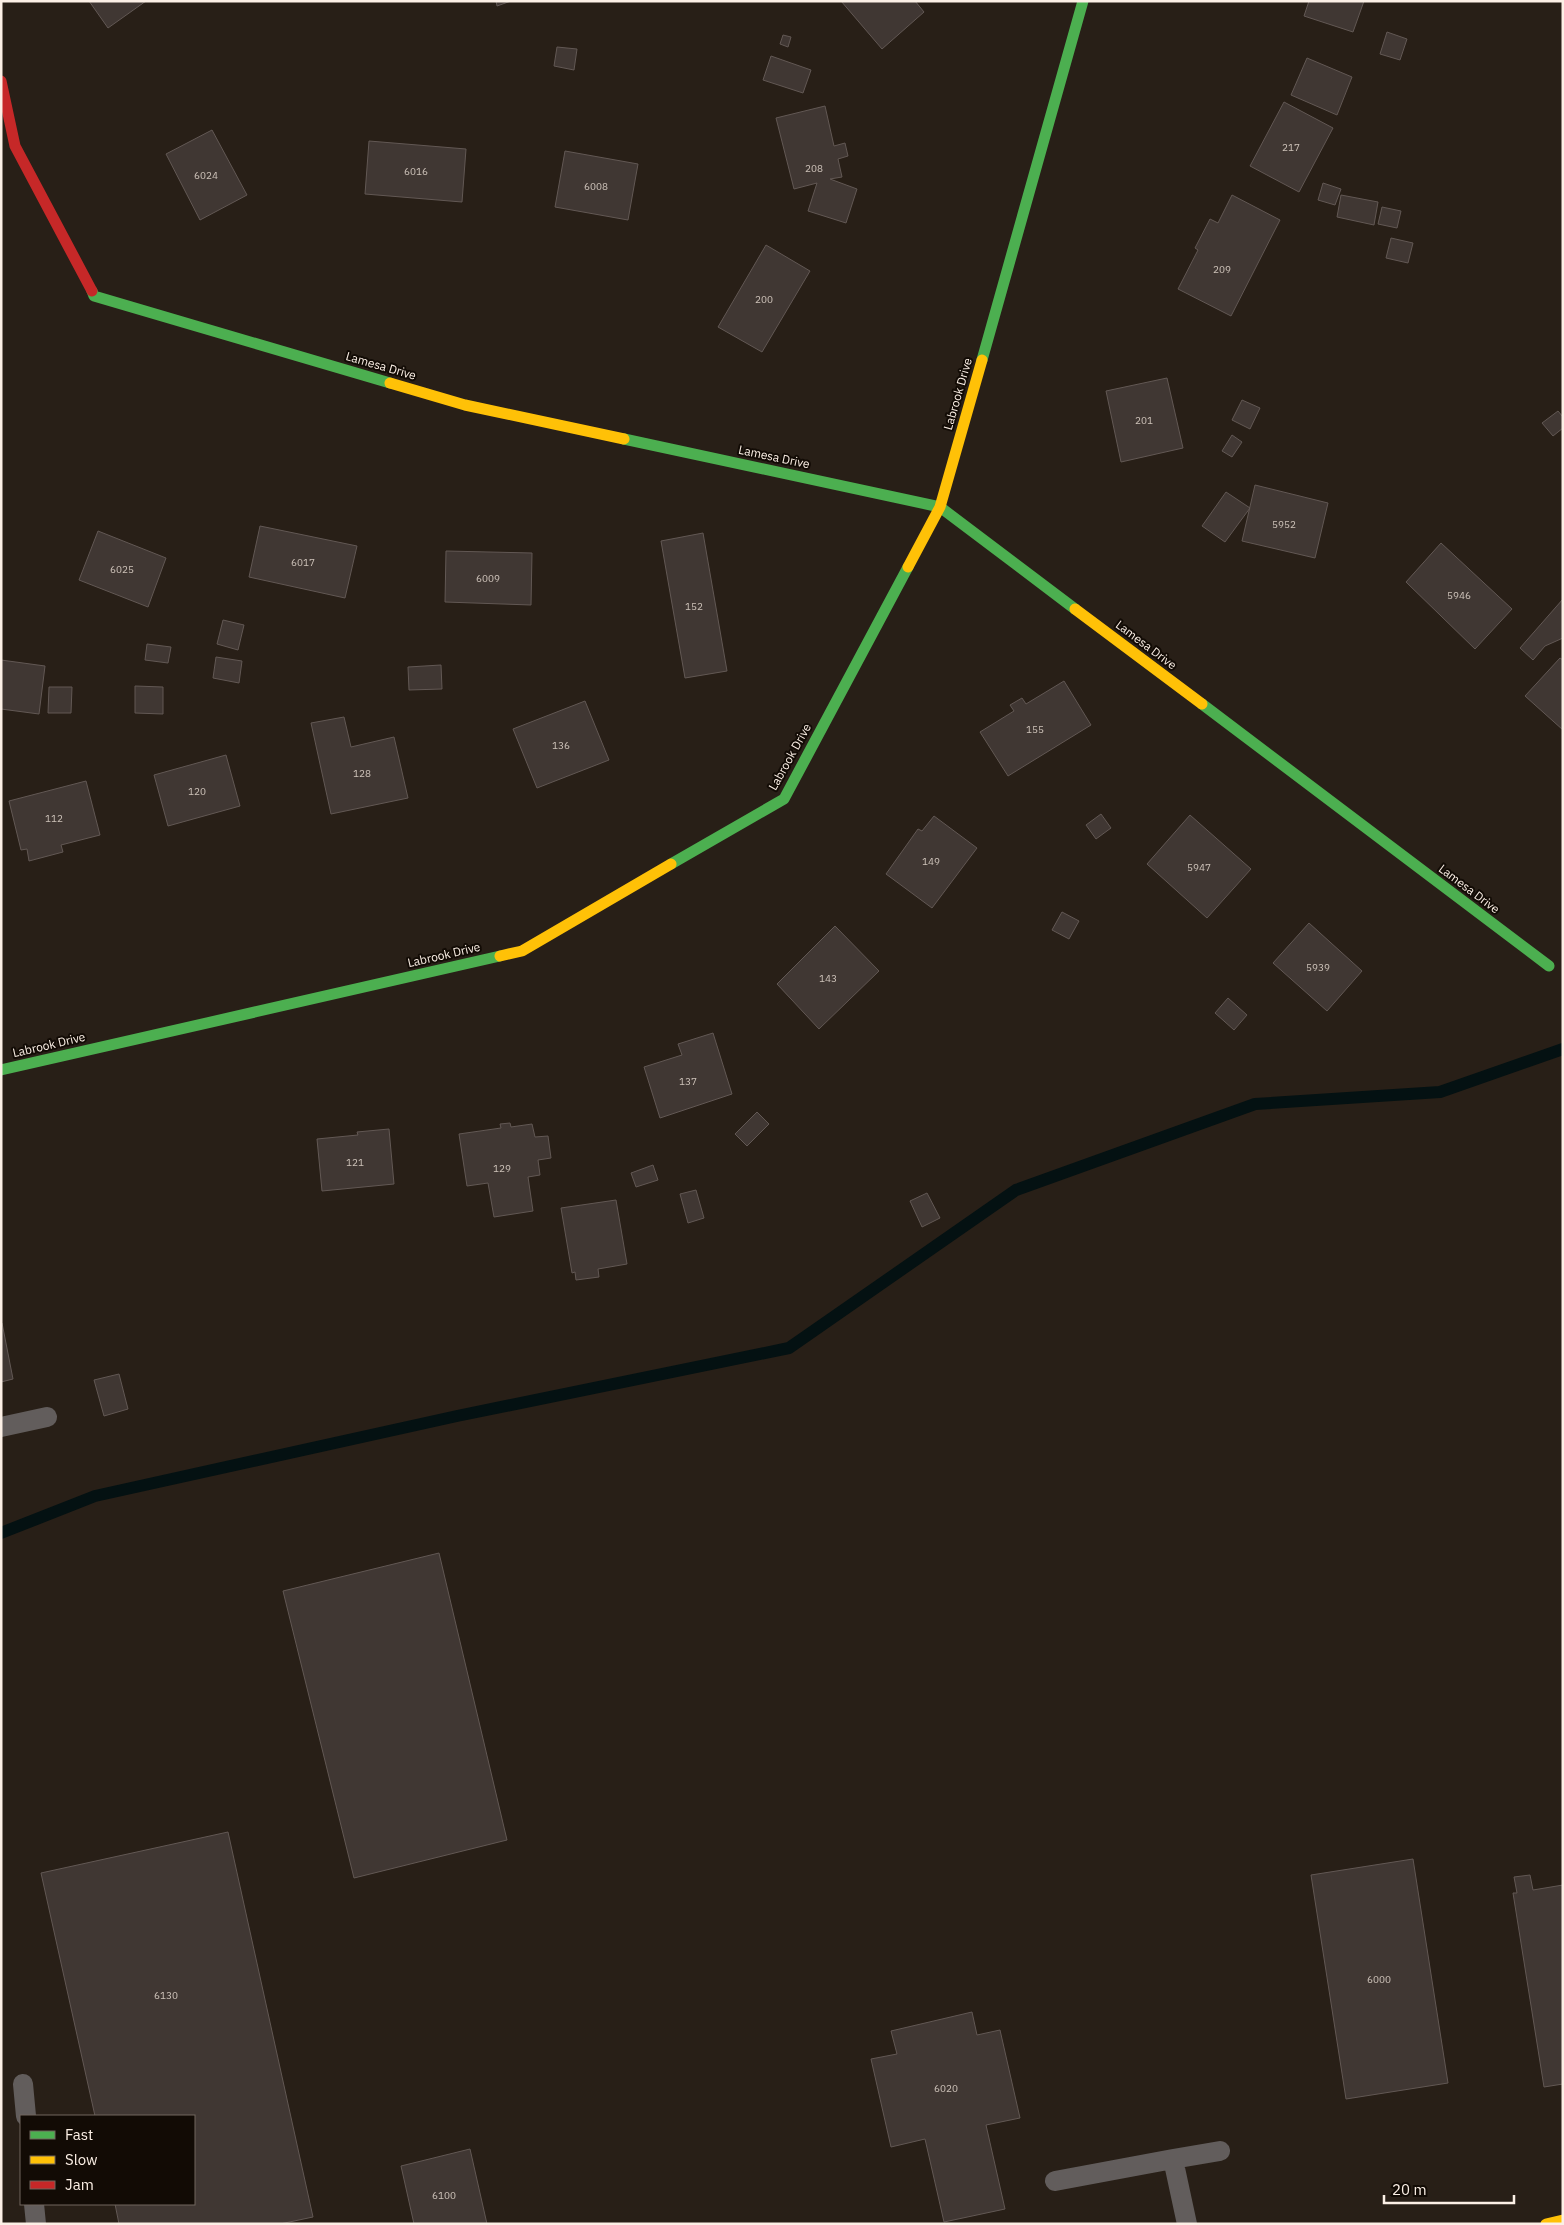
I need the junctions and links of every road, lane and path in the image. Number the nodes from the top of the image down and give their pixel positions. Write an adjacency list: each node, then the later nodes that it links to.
1 (1083, 1): 3 (street, Labrook Drive)
2 (1, 81): 3 (street, Lamesa Drive)
3 (940, 507): 4 (street, Lamesa Drive); 5 (street, Labrook Drive)
4 (1549, 966)
5 (1, 1070)
6 (47, 1417): 7 (lane)
7 (1, 1427)
8 (23, 2084): 9 (lane)
9 (26, 2115)
10 (1220, 2150): 11 (lane)
11 (1173, 2159): 12 (lane); 16 (lane)
12 (1055, 2181)
13 (34, 2205): 15 (lane)
14 (1563, 2220): 17 (street)
15 (36, 2224)
16 (1187, 2224)
17 (1546, 2224)

